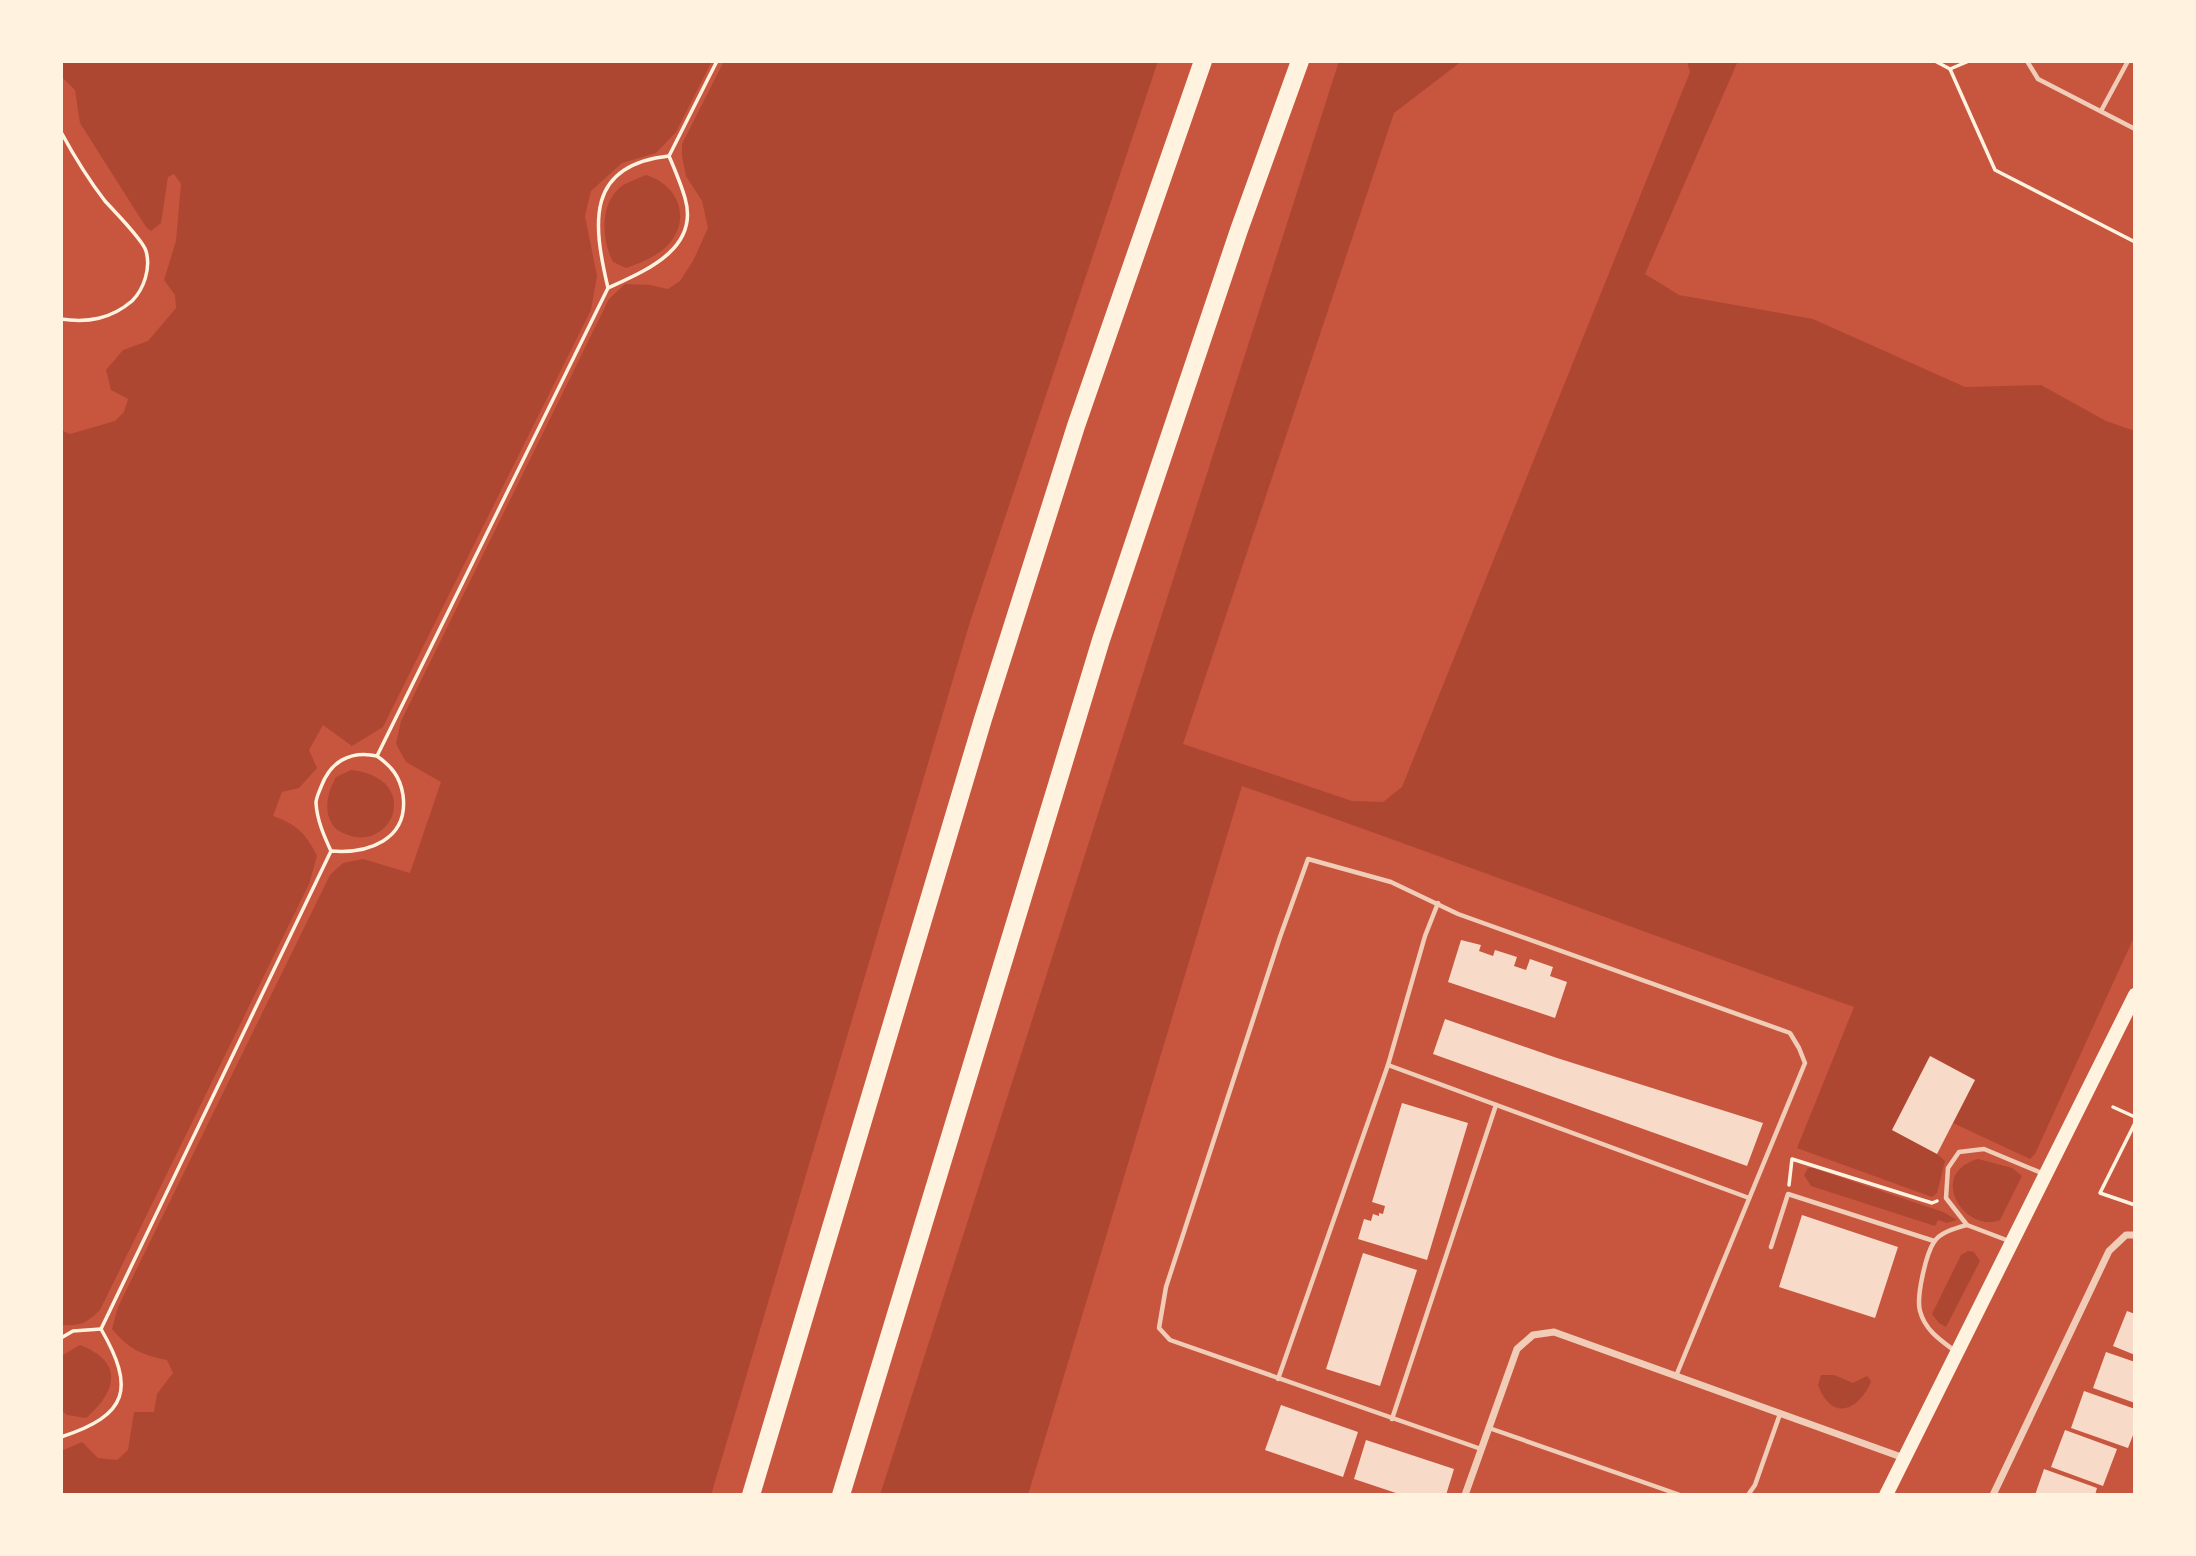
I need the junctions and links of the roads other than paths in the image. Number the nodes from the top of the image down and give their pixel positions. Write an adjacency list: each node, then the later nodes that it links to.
1 (1203, 61): 26 (highway)
2 (1300, 61): 27 (highway)
3 (2027, 61): 5 (lane)
4 (2129, 61): 5 (lane)
5 (2101, 111): 6 (lane)
6 (2135, 129)
7 (1438, 903): 9 (lane); 12 (lane); 20 (lane)
8 (2135, 995): 11 (main road)
9 (1388, 1065): 10 (lane); 20 (lane)
10 (1496, 1105): 12 (lane); 22 (lane)
11 (2045, 1174): 13 (lane); 16 (main road)
12 (1749, 1198): 19 (lane)
13 (1967, 1225): 15 (lane); 16 (lane)
14 (2135, 1236): 32 (street)
15 (1934, 1241): 17 (lane); 18 (lane)
16 (2011, 1242): 18 (main road)
17 (1771, 1247)
18 (1956, 1352): 25 (main road)
19 (1676, 1377): 21 (street); 23 (street)
20 (1278, 1379): 22 (lane)
21 (1780, 1414): 25 (street); 30 (lane)
22 (1392, 1419): 24 (lane)
23 (1489, 1428): 24 (street); 29 (lane)
24 (1481, 1450): 28 (street)
25 (1904, 1458): 31 (main road)
26 (751, 1495)
27 (841, 1495)
28 (1465, 1495)
29 (1680, 1495)
30 (1748, 1495)
31 (1886, 1495)
32 (1993, 1495)

